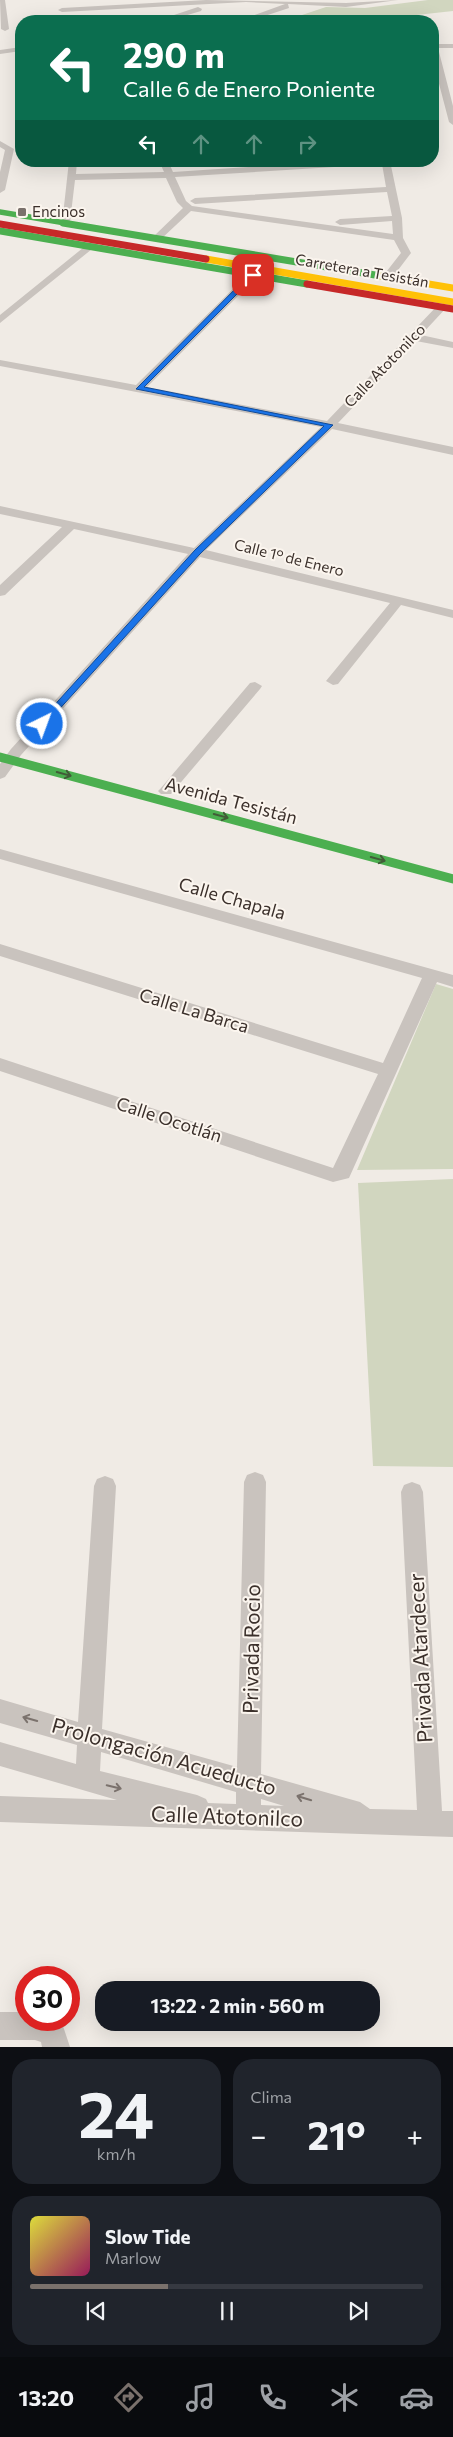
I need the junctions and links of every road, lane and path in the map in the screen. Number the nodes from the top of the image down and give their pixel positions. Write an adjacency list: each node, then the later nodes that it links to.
1 (1, 0): 10 (street)
2 (70, 0): 5 (street)
3 (390, 0): 4 (street); 7 (street)
4 (394, 0)
5 (214, 1): 6 (street); 8 (street)
6 (294, 2): 7 (street); 9 (street)
7 (323, 2)
8 (176, 15)
9 (258, 15)
10 (6, 28)
11 (439, 45): 12 (street)
12 (453, 46)
13 (15, 50): 14 (street)
14 (0, 52)
15 (439, 84): 16 (street)
16 (446, 97): 17 (street)
17 (448, 110): 18 (street)
18 (453, 122)
19 (0, 144): 28 (street)
20 (72, 167): 25 (street)
21 (165, 167): 24 (street)
22 (354, 167): 26 (street)
23 (387, 167): 27 (street)
24 (168, 176): 25 (street); 26 (street); 29 (street)
25 (70, 177): 33 (street)
26 (278, 181): 27 (street); 29 (street)
27 (392, 189): 32 (street)
28 (0, 190)
29 (186, 205): 35 (street); 37 (street)
30 (0, 212): 33 (main road)
31 (0, 218): 43 (main road, Carretera a Tesistán)
32 (397, 218): 35 (street); 38 (street)
33 (65, 222): 37 (main road)
34 (0, 224): 39 (main road, Carretera a Tesistán)
35 (307, 224): 38 (street)
36 (0, 231): 39 (main road)
37 (157, 238): 41 (main road)
38 (398, 238): 41 (street)
39 (93, 244): 40 (main road); 44 (main road, Carretera a Tesistán); 45 (street)
40 (253, 275): 44 (main road); 49 (street)
41 (388, 276): 42 (main road)
42 (453, 288)
43 (453, 295)
44 (449, 306): 46 (street, Calle Atotonilco)
45 (0, 320)
46 (413, 337): 47 (street); 50 (street, Calle Atotonilco)
47 (453, 345)
48 (0, 363): 49 (street)
49 (139, 389): 50 (street)
50 (330, 425): 51 (street); 54 (street, Calle Atotonilco)
51 (453, 451)
52 (0, 510): 53 (street, Calle 1° de Enero)
53 (71, 525): 54 (street, Calle 1° de Enero); 55 (street)
54 (198, 552): 56 (street, Calle 1° de Enero); 61 (street, Calle Atotonilco)
55 (0, 592)
56 (398, 601): 57 (street, Calle 1° de Enero); 58 (street)
57 (453, 614)
58 (333, 681)
59 (255, 686): 63 (street)
60 (0, 748): 61 (main road, Avenida Tesistán)
61 (9, 756): 62 (street, Calle Atotonilco); 63 (main road, Avenida Tesistán); 66 (main road, Avenida Tesistán, one-way to 66)
62 (0, 774)
63 (166, 791): 64 (main road, Avenida Tesistán)
64 (362, 842)
65 (0, 854): 68 (street, Calle Chapala)
66 (453, 879)
67 (0, 950): 71 (street, Calle La Barca)
68 (432, 976): 69 (street, Calle Chapala); 71 (street)
69 (453, 982)
70 (0, 1064): 71 (street, Calle Ocotlán)
71 (388, 1071)
72 (255, 1482): 79 (street, Privada Rocio)
73 (105, 1486): 76 (street)
74 (412, 1492): 83 (street, Privada Atardecer)
75 (0, 1711): 76 (street, Prolongación Acueducto, one-way to 75)
76 (90, 1736): 78 (street); 79 (street, Prolongación Acueducto)
77 (0, 1754): 78 (street)
78 (87, 1780): 81 (street, one-way to 81)
79 (249, 1781): 81 (street, Privada Rocio); 82 (street, Prolongación Acueducto, one-way to 79)
80 (0, 1809): 81 (street, Calle Atotonilco)
81 (239, 1817): 82 (street, Calle Atotonilco)
82 (384, 1822): 83 (street, Calle Atotonilco)
83 (441, 1824)
84 (0, 2026): 85 (street)
85 (56, 2047)

